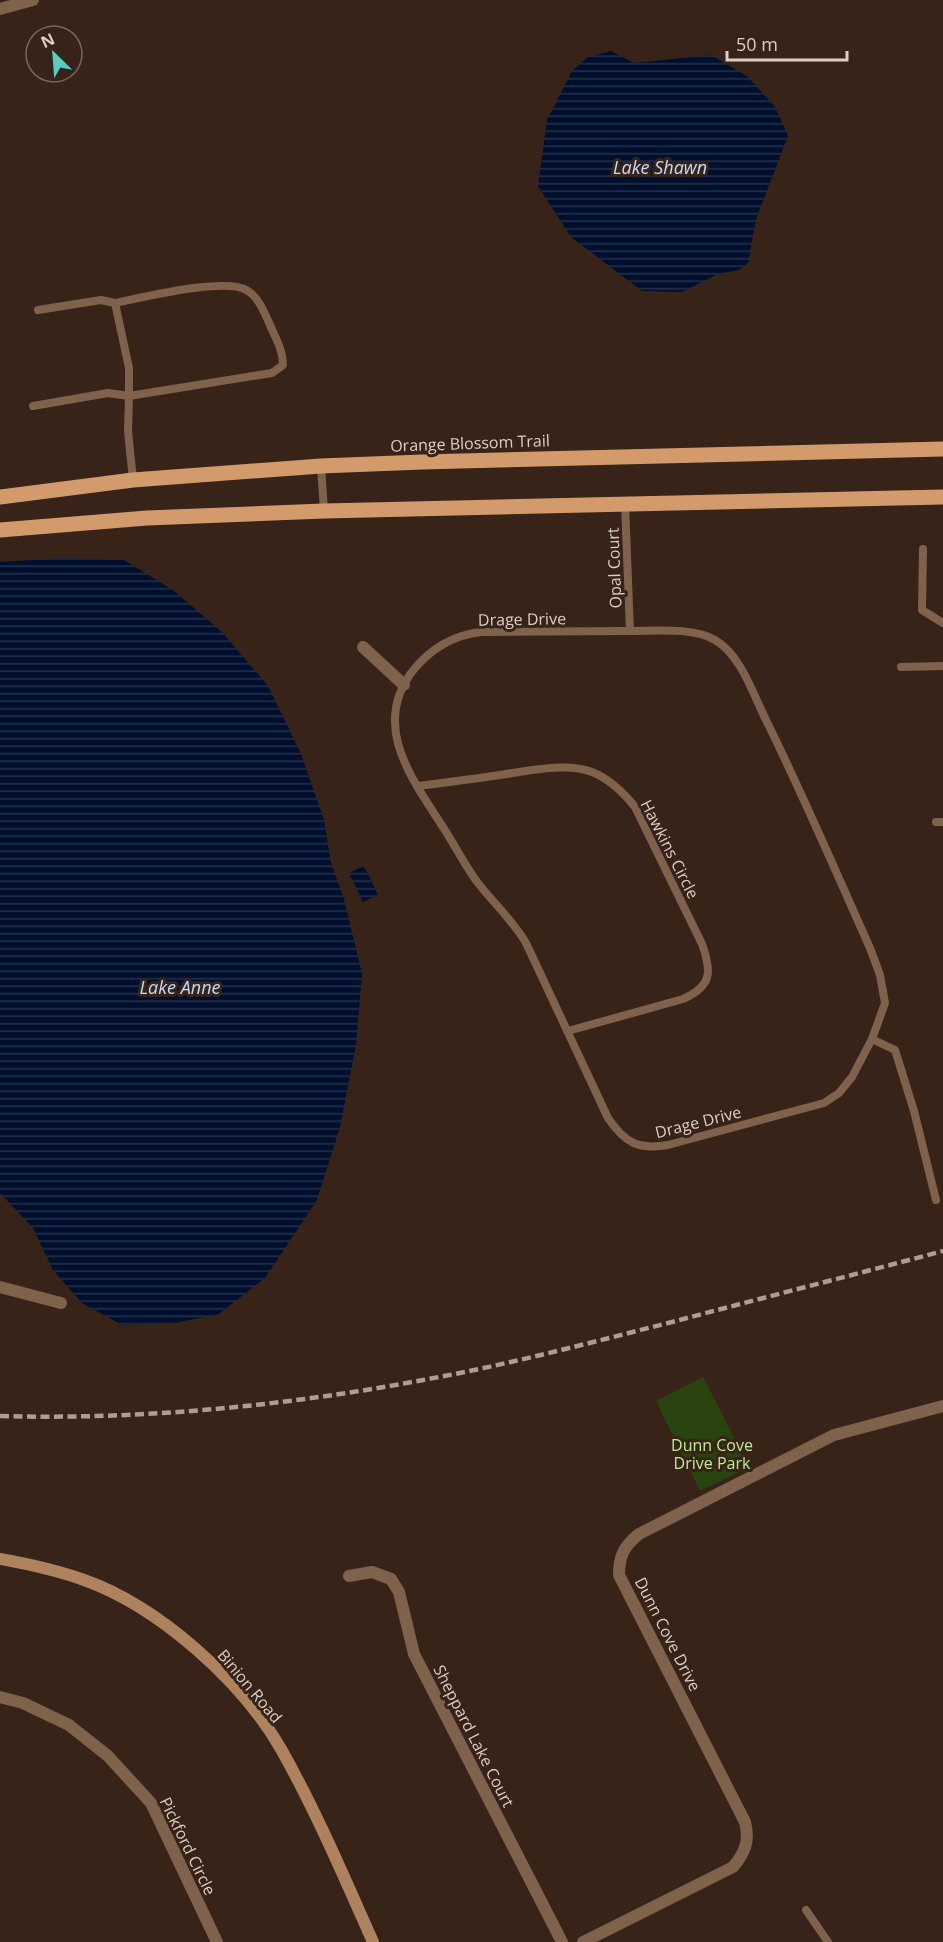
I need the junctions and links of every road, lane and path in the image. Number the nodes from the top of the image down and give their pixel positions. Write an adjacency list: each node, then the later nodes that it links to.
1 (33, 0): 2 (street)
2 (0, 9)
3 (116, 303): 4 (lane); 5 (lane); 5 (lane)
4 (38, 310)
5 (129, 396): 6 (lane); 9 (lane)
6 (33, 406)
7 (943, 449): 8 (main road, Orange Blossom Trail)
8 (321, 466): 9 (main road, Orange Blossom Trail); 13 (lane)
9 (133, 480): 10 (main road, Orange Blossom Trail)
10 (0, 497)
11 (943, 497): 12 (main road)
12 (626, 504): 13 (main road); 17 (lane, Opal Court)
13 (324, 511): 14 (main road)
14 (0, 530)
15 (923, 549): 16 (lane)
16 (943, 623)
17 (630, 631): 21 (lane, Drage Drive); 24 (lane, Drage Drive)
18 (363, 647): 21 (street)
19 (943, 666): 20 (lane)
20 (901, 667)
21 (404, 685): 22 (lane, Drage Drive)
22 (417, 786): 23 (lane, Drage Drive); 23 (lane, Hawkins Circle)
23 (568, 1031): 24 (lane, Drage Drive)
24 (872, 1039): 25 (lane)
25 (936, 1200)
26 (0, 1287): 27 (street)
27 (62, 1303)
28 (943, 1406): 36 (street, Dunn Cove Drive)
29 (0, 1559): 34 (main road, Binion Road)
30 (349, 1576): 35 (street, Sheppard Lake Court)
31 (0, 1697): 33 (street, Pickford Circle)
32 (806, 1910): 37 (lane)
33 (217, 1942)
34 (373, 1942)
35 (562, 1942)
36 (583, 1942)
37 (828, 1942)

